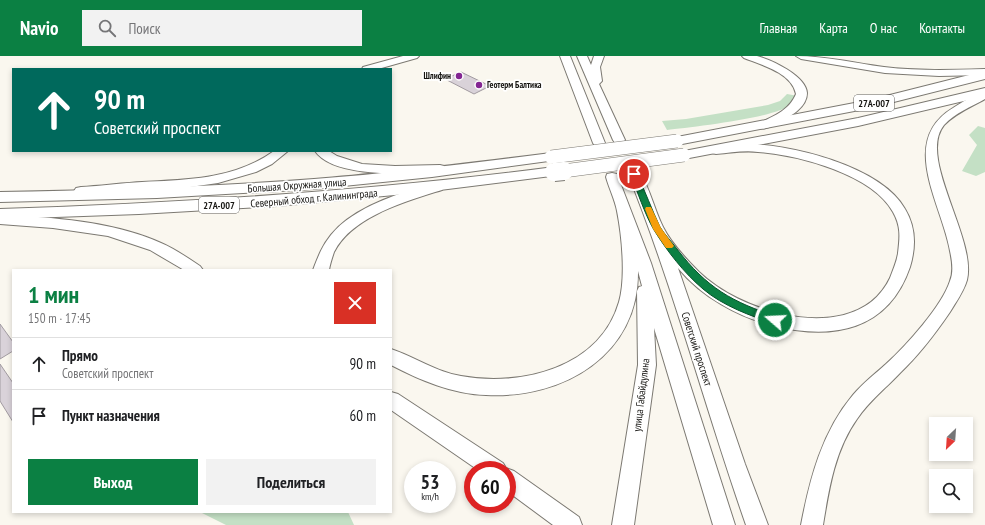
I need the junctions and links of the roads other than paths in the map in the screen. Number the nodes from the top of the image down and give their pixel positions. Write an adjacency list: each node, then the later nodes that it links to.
1 (398, 56): 8 (main road)
2 (414, 56): 9 (main road)
3 (582, 56): 12 (main road)
4 (599, 56): 12 (main road)
5 (747, 56): 13 (main road)
6 (801, 56): 10 (main road)
7 (564, 57): 15 (main road)
8 (359, 68)
9 (371, 68)
10 (985, 73): 13 (highway, 27А-007)
11 (985, 93): 16 (highway); 41 (main road)
12 (603, 104): 14 (main road)
13 (762, 126): 19 (highway, 27А-007, bridge)
14 (619, 140)
15 (600, 143)
16 (709, 150): 19 (highway, 27А-007, bridge); 29 (main road)
17 (280, 152): 25 (main road)
18 (323, 152): 20 (main road)
19 (553, 165): 20 (highway, 27А-007); 23 (highway, Северный обход г. Калининграда)
20 (449, 170): 25 (highway, Большая Окружная улица / 27А-007)
21 (634, 174): 29 (main road, Советский проспект)
22 (612, 177): 26 (main road)
23 (436, 187): 27 (highway, Северный обход г. Калининграда / 27А-007); 32 (main road)
24 (0, 197): 25 (highway, Большая Окружная улица / 27А-007)
25 (21, 197)
26 (624, 209): 30 (main road); 33 (main road)
27 (0, 214)
28 (0, 219): 31 (main road)
29 (657, 229): 40 (main road, Советский проспект)
30 (643, 263): 38 (main road, улица Габайдулина); 39 (main road)
31 (193, 269)
32 (321, 269)
33 (392, 356)
34 (392, 401): 35 (main road)
35 (482, 461)
36 (516, 485): 37 (main road)
37 (571, 525)
38 (622, 525)
39 (724, 525)
40 (757, 525)
41 (812, 525)

